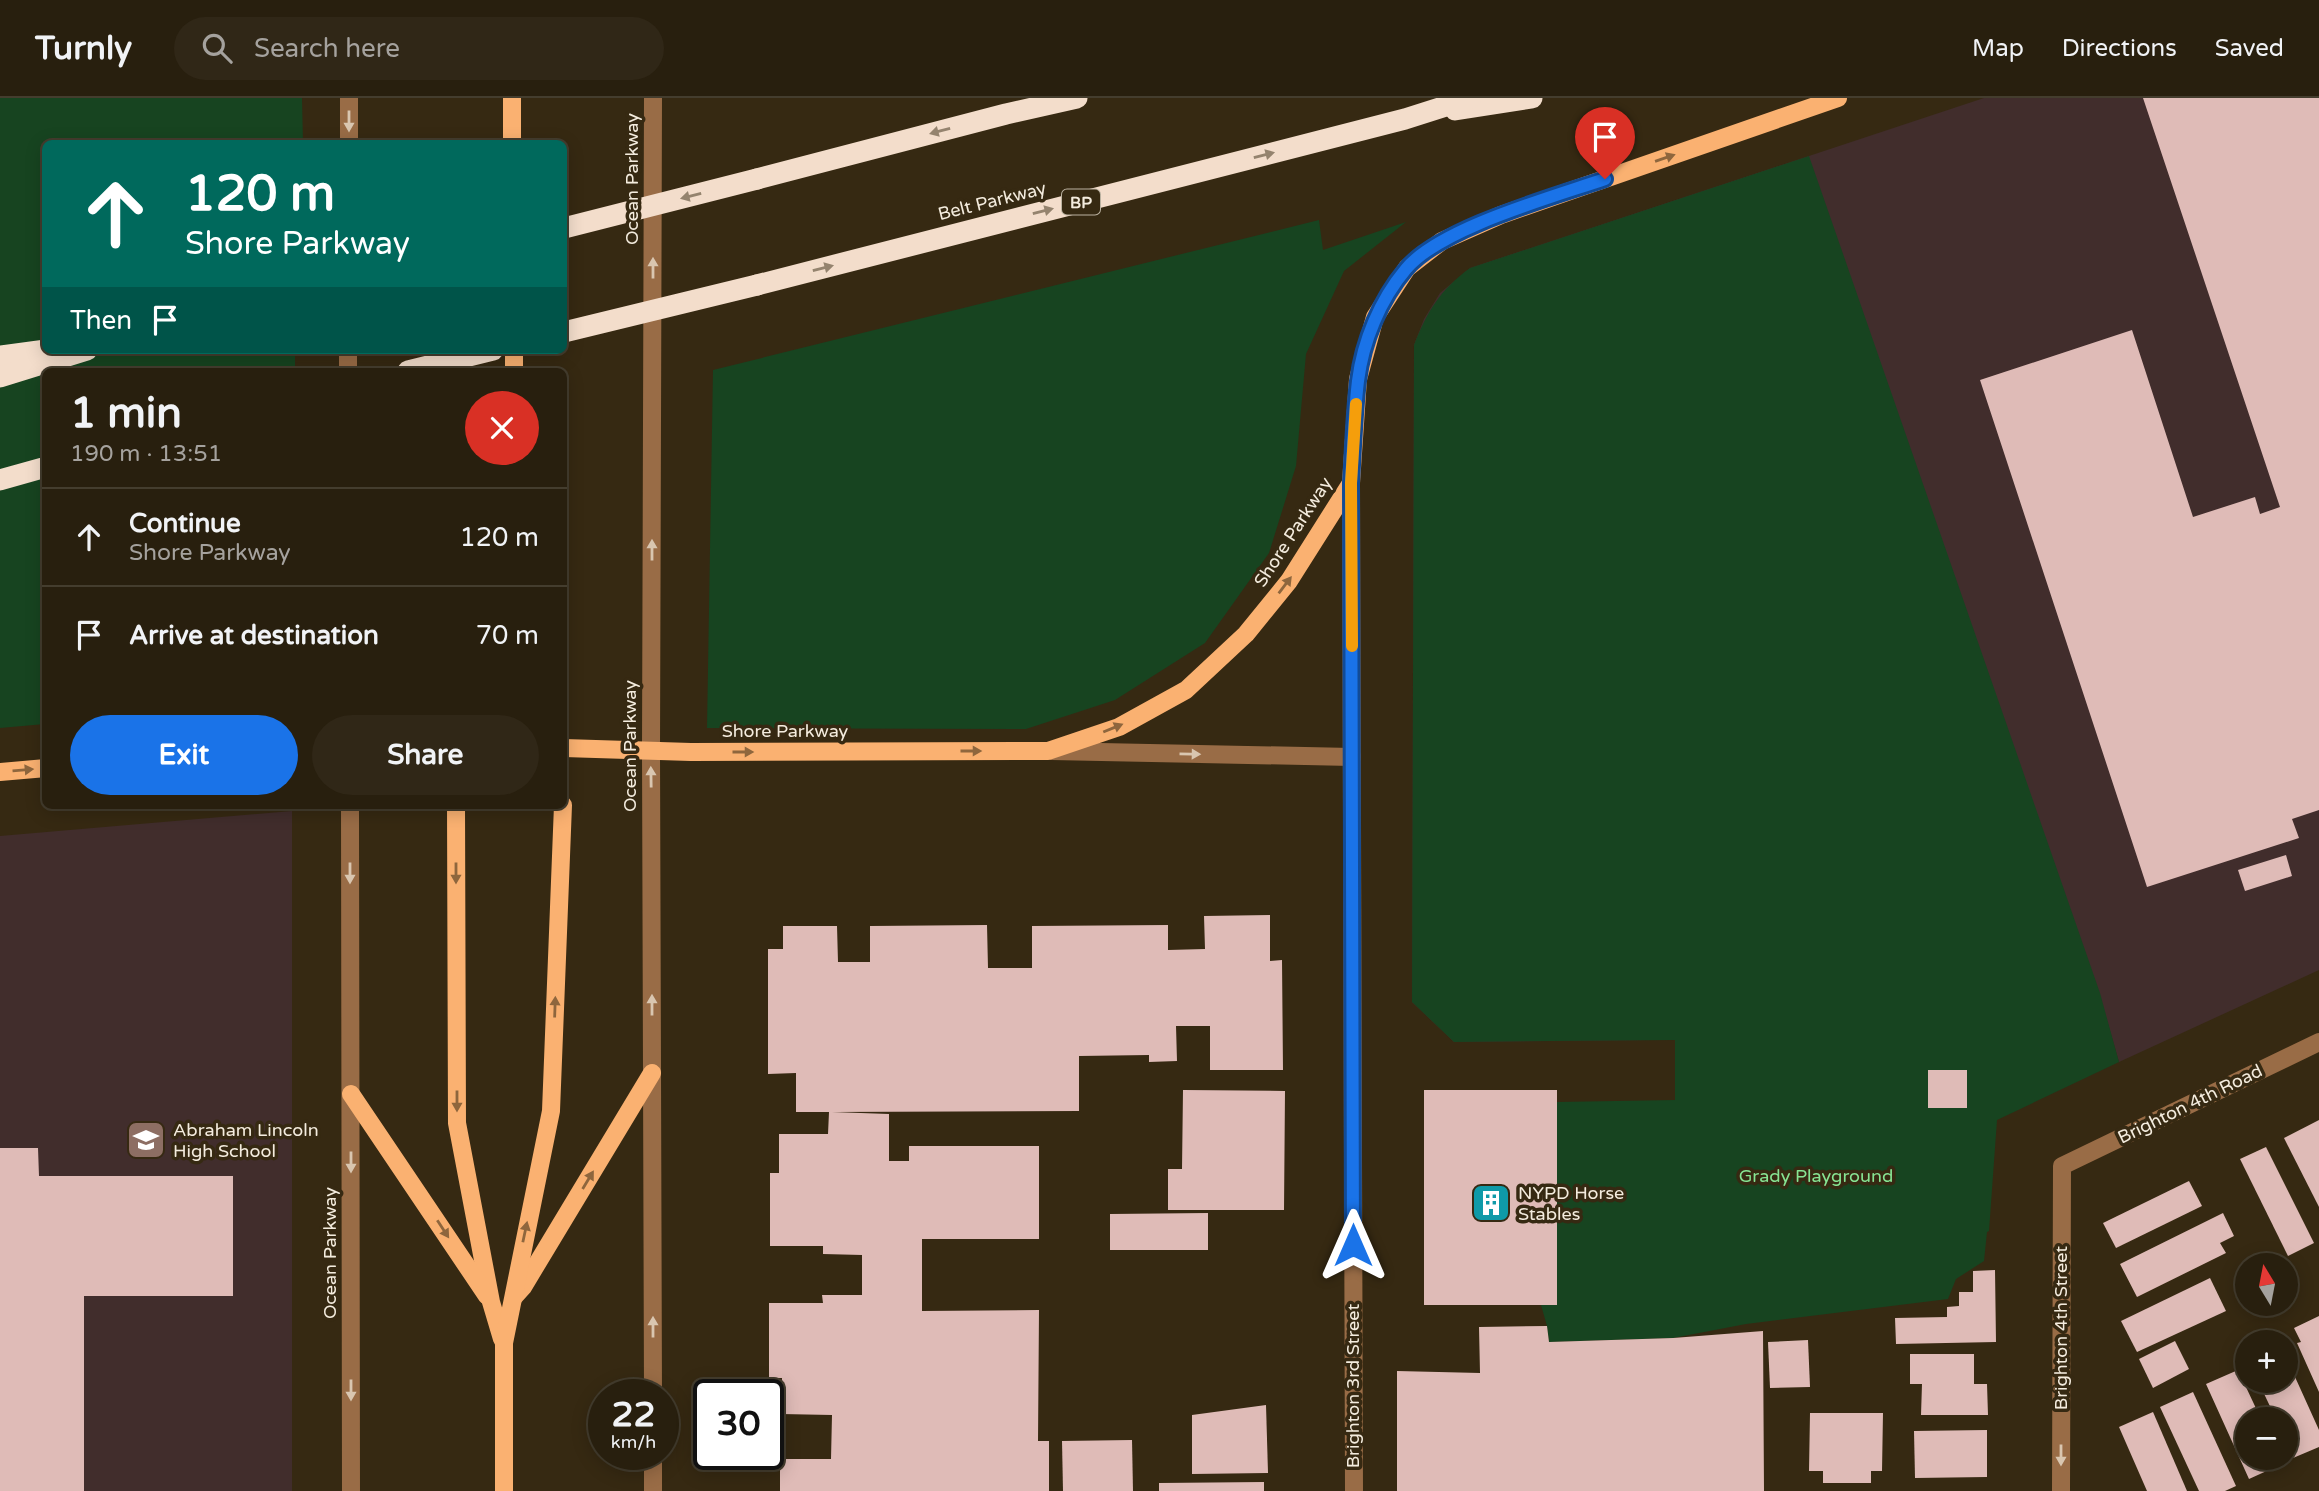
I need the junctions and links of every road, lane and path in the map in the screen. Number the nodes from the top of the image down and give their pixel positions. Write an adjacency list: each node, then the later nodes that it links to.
1 (349, 98): 11 (street, one-way to 11)
2 (512, 98): 12 (main road)
3 (653, 98): 25 (street, Ocean Parkway, one-way to 3)
4 (1039, 98): 9 (highway)
5 (1077, 98): 9 (highway)
6 (1471, 98): 10 (highway, Belt Parkway / BP)
7 (1532, 98): 10 (highway)
8 (1838, 98): 23 (main road, Shore Parkway, one-way to 8)
9 (1006, 114): 13 (highway, one-way to 13, bridge)
10 (1405, 119): 14 (highway, Belt Parkway / BP, one-way to 10, bridge)
11 (349, 140)
12 (512, 140)
13 (567, 227)
14 (567, 331)
15 (42, 351): 18 (highway)
16 (75, 354): 20 (highway)
17 (477, 354): 19 (highway)
18 (0, 356)
19 (420, 368)
20 (0, 377)
21 (41, 468): 22 (highway)
22 (0, 482)
23 (1351, 483): 26 (main road, Shore Parkway, one-way to 23); 27 (street, Brighton 3rd Street)
24 (567, 748): 25 (main road, Shore Parkway)
25 (651, 751): 26 (main road, Shore Parkway, one-way to 26); 34 (street, Ocean Parkway, one-way to 25)
26 (1048, 751): 27 (street, Shore Parkway, one-way to 27)
27 (1352, 757): 45 (street, Brighton 3rd Street)
28 (42, 768): 29 (main road, one-way to 28)
29 (0, 772)
30 (350, 809): 35 (street, Ocean Parkway, one-way to 35)
31 (456, 809): 38 (main road, one-way to 38)
32 (563, 809): 37 (main road, one-way to 32)
33 (2319, 1042): 36 (street, Brighton 4th Road)
34 (652, 1073): 37 (main road, one-way to 34); 40 (street, Ocean Parkway, one-way to 34)
35 (351, 1094): 38 (main road, one-way to 38); 42 (street, Ocean Parkway, one-way to 42)
36 (2062, 1166): 46 (street, Brighton 4th Street, one-way to 46)
37 (511, 1299): 39 (main road)
38 (491, 1302): 39 (main road)
39 (503, 1343): 43 (main road)
40 (653, 1379)
41 (653, 1470): 44 (street)
42 (351, 1491)
43 (504, 1491)
44 (653, 1491)
45 (1354, 1491)
46 (2061, 1491)

